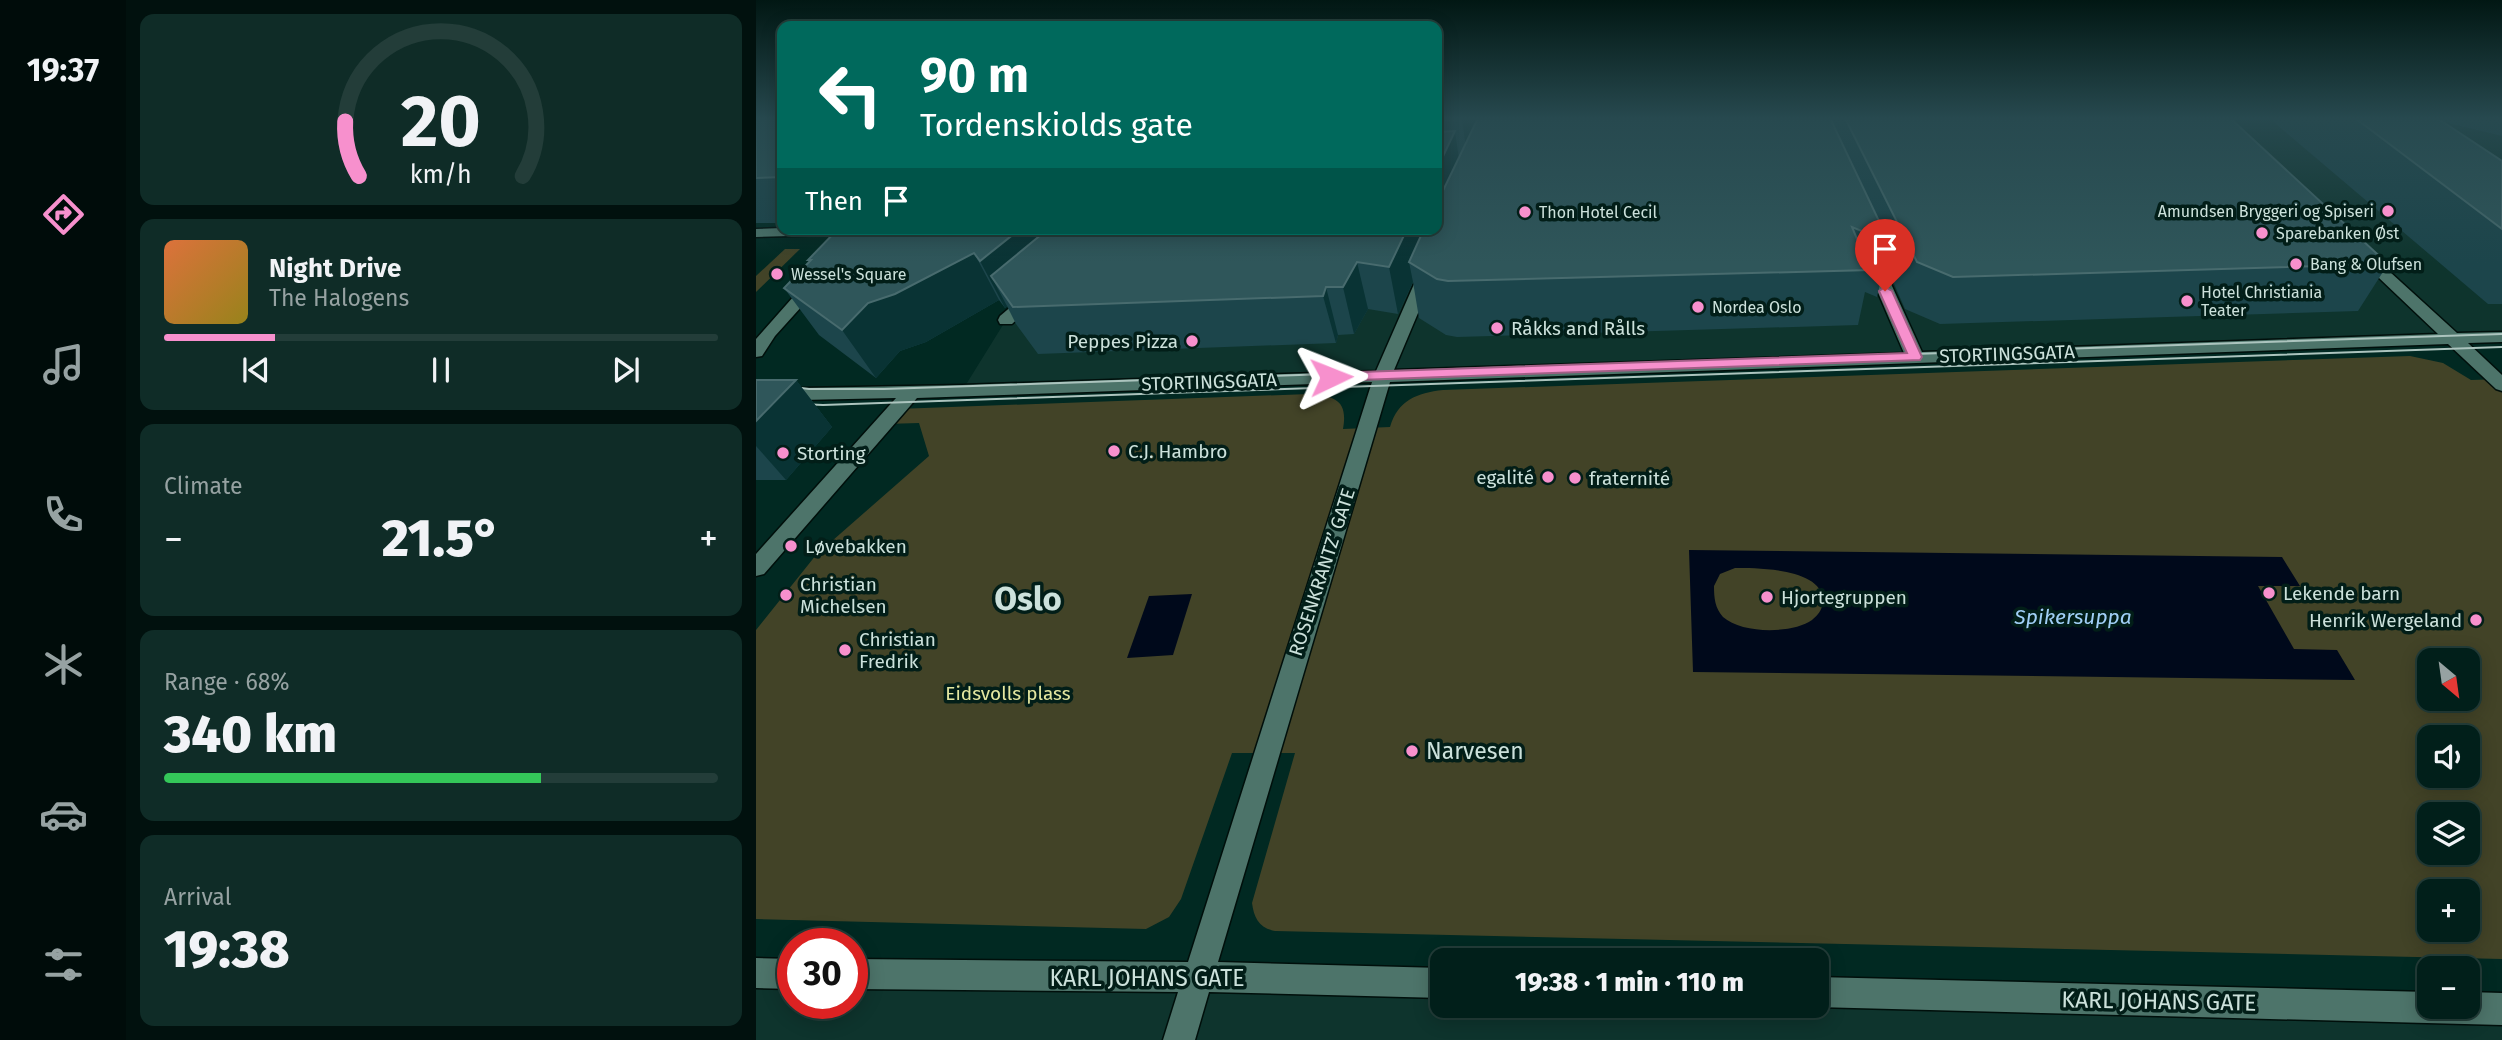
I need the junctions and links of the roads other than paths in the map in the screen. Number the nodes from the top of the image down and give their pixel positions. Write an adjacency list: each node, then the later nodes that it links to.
1 (777, 232): 2 (street)
2 (756, 233)
3 (861, 235): 6 (street)
4 (1864, 241): 14 (street)
5 (2352, 243): 12 (street)
6 (848, 248)
7 (1435, 256): 15 (street, ROSENKRANTZ’ GATE)
8 (823, 275): 13 (street)
9 (1047, 284): 10 (street)
10 (1006, 320)
11 (2502, 337): 12 (street, STORTINGSGATA)
12 (2452, 339): 14 (street, STORTINGSGATA); 16 (street)
13 (756, 352)
14 (1915, 357): 15 (street, STORTINGSGATA)
15 (1383, 375): 18 (street, STORTINGSGATA); 23 (street, ROSENKRANTZ’ GATE)
16 (2502, 385)
17 (758, 389): 18 (street, STORTINGSGATA)
18 (912, 393): 19 (street)
19 (756, 568)
20 (756, 973): 21 (street)
21 (777, 974)
22 (868, 974): 23 (street, KARL JOHANS GATE)
23 (1198, 978): 24 (street, KARL JOHANS GATE); 27 (street, ROSENKRANTZ’ GATE)
24 (1430, 983)
25 (1829, 992): 26 (street, KARL JOHANS GATE)
26 (2502, 1010)
27 (1179, 1040)

